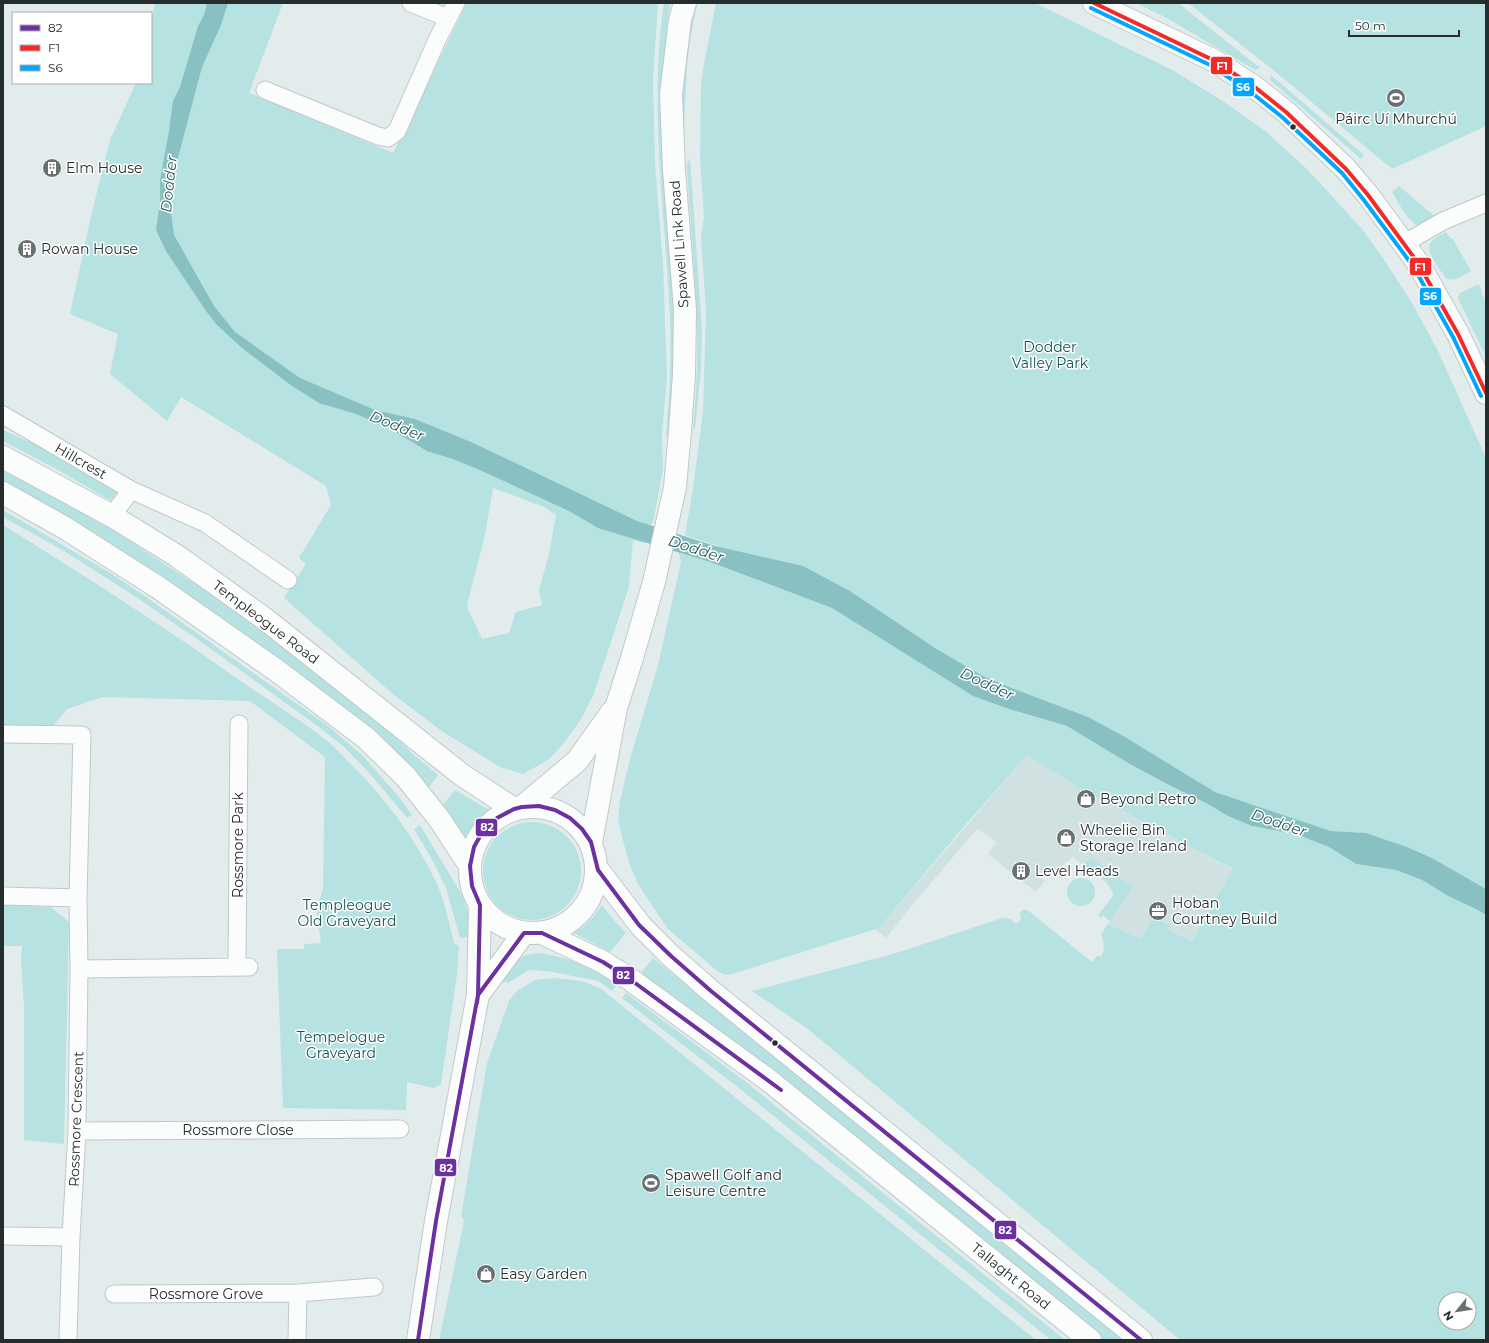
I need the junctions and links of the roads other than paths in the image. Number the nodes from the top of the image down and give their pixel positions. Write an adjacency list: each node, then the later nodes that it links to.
1 (411, 3): 5 (street)
2 (456, 3): 5 (street)
3 (685, 3): 16 (main road, Spawell Link Road)
4 (1094, 3): 8 (main road)
5 (448, 18): 6 (street)
6 (265, 90)
7 (1486, 203): 8 (street)
8 (1405, 243): 9 (main road)
9 (1486, 393)
10 (3, 415): 12 (street, Hillcrest)
11 (3, 456): 14 (main road, Templeogue Road)
12 (131, 490): 14 (street); 15 (street, Hillcrest)
13 (3, 493): 21 (main road)
14 (112, 516): 19 (main road, Templeogue Road)
15 (288, 580)
16 (616, 708): 19 (main road); 20 (main road)
17 (239, 724): 27 (street, Rossmore Park)
18 (3, 734): 24 (street, Rossmore Crescent)
19 (518, 808): 20 (main road); 21 (main road)
20 (590, 842): 22 (main road)
21 (470, 866): 25 (main road)
22 (598, 870): 26 (main road); 40 (main road)
23 (3, 896): 24 (street)
24 (78, 898): 27 (street, Rossmore Crescent)
25 (480, 905): 26 (main road); 28 (main road)
26 (533, 933): 28 (main road); 39 (main road, Tallaght Road)
27 (79, 969): 30 (street, Rossmore Crescent)
28 (478, 995): 38 (main road)
29 (400, 1129): 30 (street, Rossmore Close)
30 (77, 1131): 32 (street, Rossmore Crescent)
31 (3, 1236): 32 (street)
32 (71, 1237): 36 (street, Rossmore Crescent)
33 (374, 1287): 34 (street, Rossmore Grove)
34 (298, 1293): 35 (street, Rossmore Grove); 37 (street)
35 (114, 1294)
36 (68, 1340)
37 (297, 1340)
38 (418, 1340)
39 (1090, 1340)
40 (1141, 1340)

